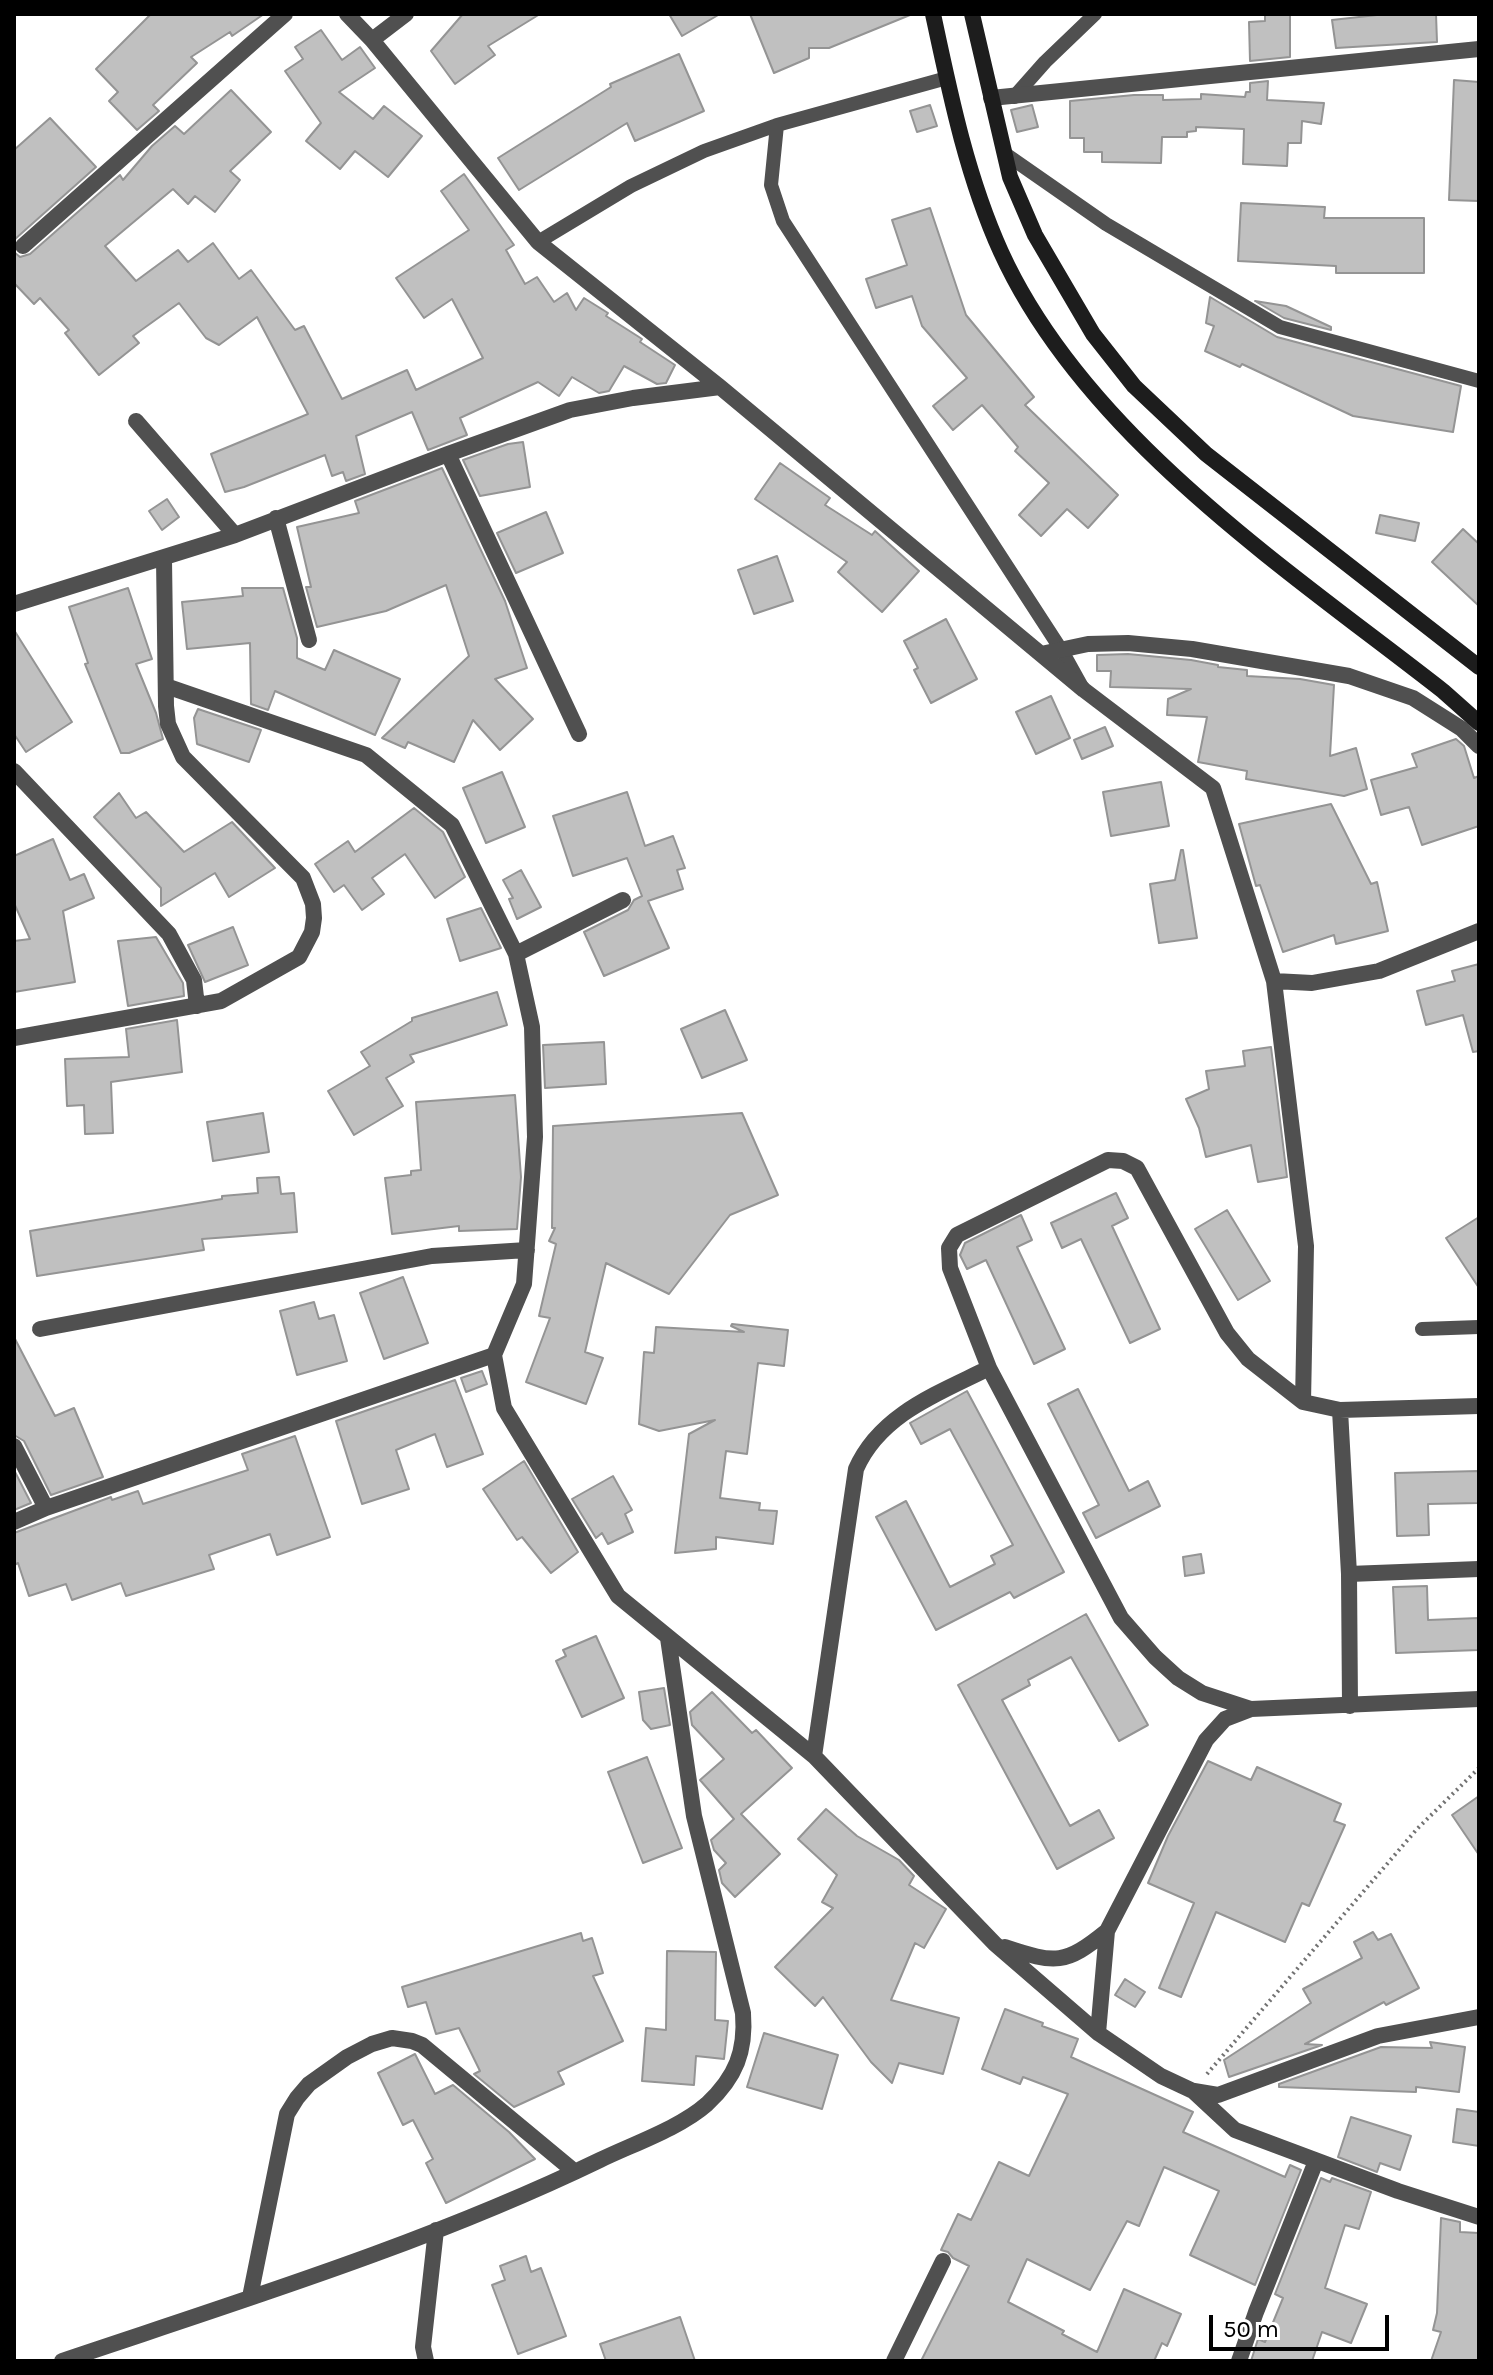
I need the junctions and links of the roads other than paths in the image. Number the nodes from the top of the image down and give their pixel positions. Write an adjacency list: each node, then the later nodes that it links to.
1 (285, 14): 15 (street)
2 (347, 14): 7 (street)
3 (406, 14): 7 (street)
4 (933, 14): 9 (main road)
5 (972, 14): 11 (main road)
6 (1095, 14): 10 (lane)
7 (372, 40): 14 (street)
8 (1479, 49): 10 (street)
9 (947, 78): 12 (lane); 30 (main road)
10 (1014, 97): 11 (street)
11 (991, 98): 13 (main road)
12 (777, 125): 14 (lane); 25 (lane)
13 (1004, 153): 16 (lane); 27 (main road)
14 (538, 242): 17 (street)
15 (23, 246)
16 (1479, 381)
17 (720, 387): 19 (street); 26 (street)
18 (136, 421): 21 (street)
19 (448, 454): 20 (street); 31 (street)
20 (276, 518): 21 (street); 24 (street)
21 (235, 535): 22 (street)
22 (164, 559): 23 (street); 28 (street)
23 (14, 604)
24 (309, 640)
25 (1062, 651): 26 (street); 29 (lane); 32 (street)
26 (1041, 654): 29 (street)
27 (1479, 667)
28 (166, 686): 36 (street); 38 (street)
29 (1084, 690): 37 (street)
30 (1479, 723)
31 (579, 734)
32 (1479, 746)
33 (14, 771): 38 (street)
34 (623, 900): 36 (street)
35 (1479, 931): 37 (street)
36 (516, 954): 40 (street)
37 (1274, 981): 46 (street)
38 (197, 1006): 39 (street)
39 (14, 1038)
40 (527, 1250): 42 (street); 44 (street)
41 (1479, 1327): 43 (lane)
42 (40, 1329)
43 (1422, 1329)
44 (494, 1355): 50 (street); 54 (street)
45 (989, 1368): 46 (street); 57 (street); 58 (street)
46 (1303, 1402): 48 (street)
47 (1479, 1406): 48 (street)
48 (1340, 1410): 53 (street)
49 (14, 1446): 50 (street)
50 (46, 1508): 51 (street)
51 (14, 1522)
52 (1479, 1569): 53 (street)
53 (1349, 1574): 56 (street)
54 (668, 1638): 58 (street); 65 (street)
55 (1479, 1699): 56 (street)
56 (1350, 1706): 57 (street)
57 (1251, 1709): 59 (street)
58 (814, 1756): 60 (street)
59 (1107, 1931): 60 (street); 62 (street)
60 (995, 1944): 62 (street)
61 (1479, 2017): 63 (street)
62 (1098, 2033): 63 (street)
63 (1193, 2091): 64 (street)
64 (1316, 2161): 66 (street); 73 (street)
65 (575, 2172): 67 (street); 69 (street)
66 (1479, 2217)
67 (436, 2230): 69 (street); 71 (street)
68 (943, 2261): 72 (street)
69 (250, 2297): 70 (street)
70 (62, 2361)
71 (426, 2361)
72 (894, 2361)
73 (1239, 2361)

